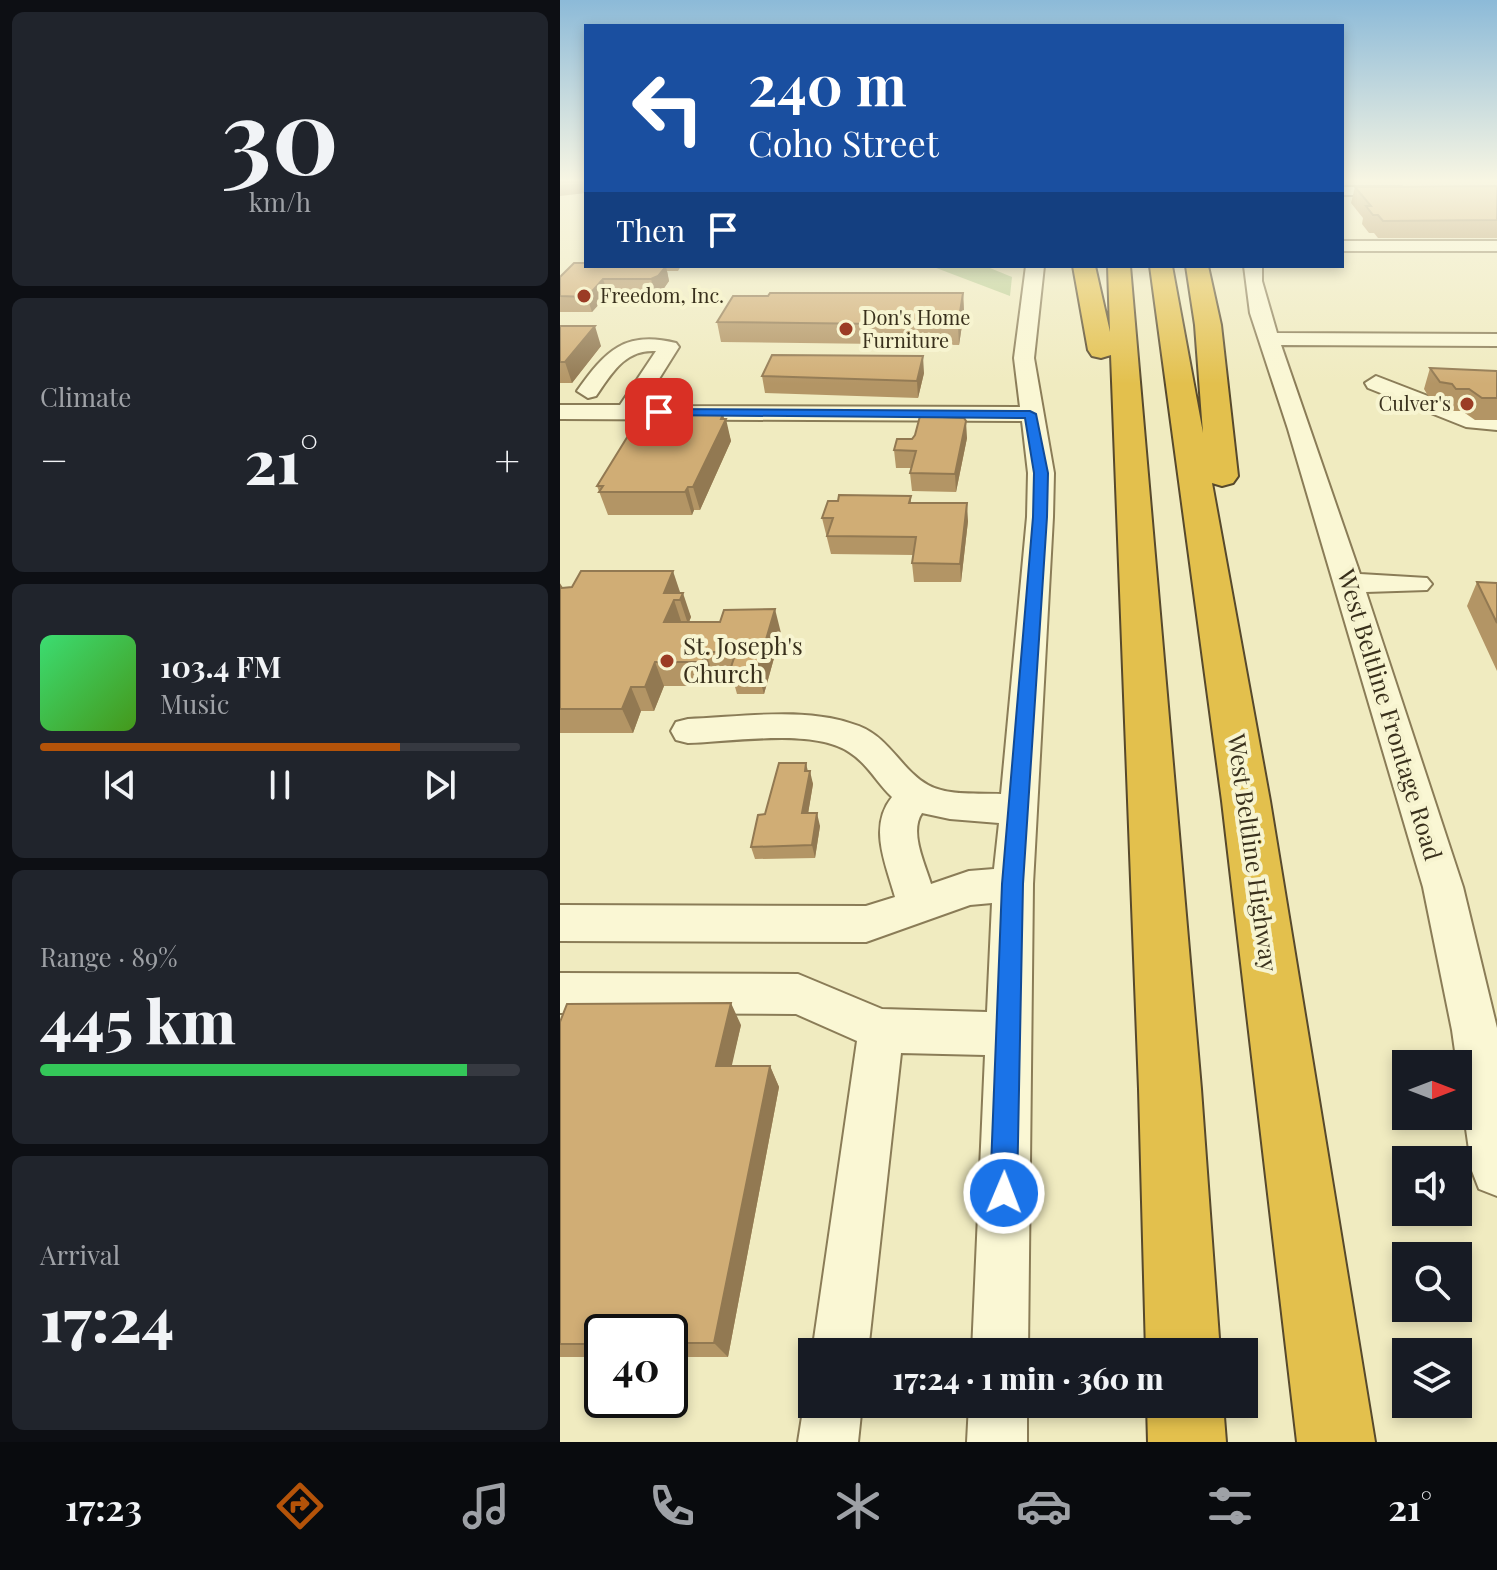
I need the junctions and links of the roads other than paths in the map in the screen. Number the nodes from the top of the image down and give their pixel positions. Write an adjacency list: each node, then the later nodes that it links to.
1 (1466, 249): 2 (street)
2 (1493, 250)
3 (1035, 268): 17 (street)
4 (1084, 268): 19 (highway)
5 (1119, 268): 19 (highway)
6 (1161, 268): 24 (highway, West Beltline Highway)
7 (1197, 268): 24 (highway)
8 (1253, 268): 9 (street, West Beltline Frontage Road)
9 (1269, 339): 10 (street); 20 (street, West Beltline Frontage Road)
10 (1497, 340)
11 (1376, 383): 18 (street)
12 (560, 391): 13 (street)
13 (588, 391): 14 (street); 14 (street)
14 (640, 392): 16 (street)
15 (560, 412): 16 (street)
16 (627, 412): 17 (street)
17 (1030, 414): 25 (street)
18 (1497, 423)
19 (1136, 555): 35 (highway)
20 (1347, 583): 21 (street); 32 (street, West Beltline Frontage Road)
21 (1417, 584)
22 (688, 731): 23 (street)
23 (915, 795): 25 (street); 27 (street)
24 (1246, 801): 42 (highway, West Beltline Highway)
25 (1018, 810): 26 (street)
26 (1013, 884): 27 (street); 31 (street)
27 (918, 908): 28 (street)
28 (560, 923)
29 (560, 993): 30 (street)
30 (881, 1030): 31 (street); 33 (street)
31 (1007, 1033): 34 (street)
32 (1497, 1171)
33 (842, 1338)
34 (1000, 1338)
35 (1182, 1338)
36 (831, 1418): 39 (street)
37 (998, 1418): 40 (street)
38 (1186, 1418): 41 (highway)
39 (828, 1442)
40 (997, 1442)
41 (1187, 1442)
42 (1336, 1442)

